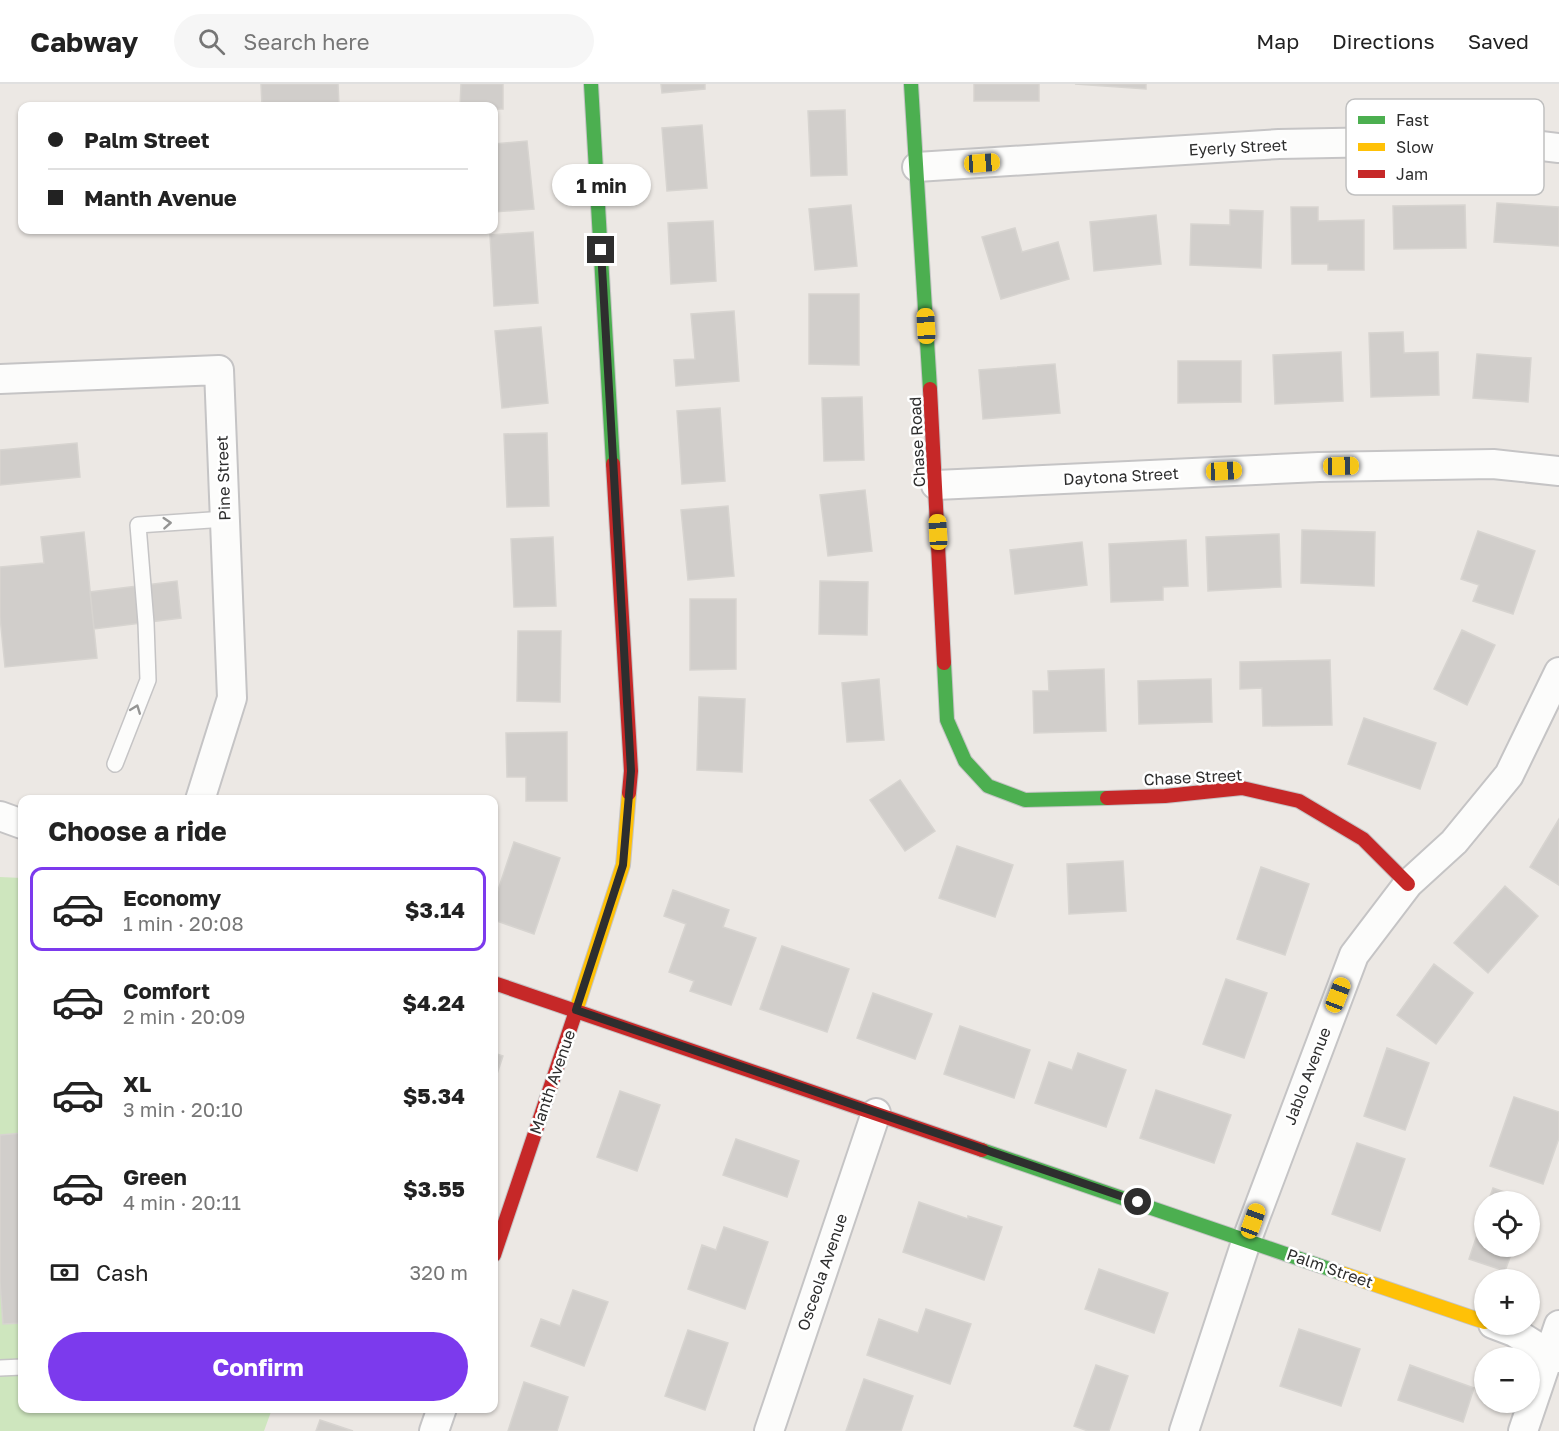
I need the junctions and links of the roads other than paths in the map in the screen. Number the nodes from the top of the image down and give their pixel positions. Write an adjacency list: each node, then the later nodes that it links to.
1 (591, 84): 19 (street, Manth Avenue)
2 (911, 84): 6 (street, Chase Road)
3 (1346, 143): 6 (street, Eyerly Street)
4 (1544, 146): 5 (street, Eyerly Street)
5 (1559, 148)
6 (917, 167): 9 (street, Chase Road)
7 (0, 379): 10 (street, Pine Street)
8 (1559, 471): 9 (street, Daytona Street)
9 (936, 485): 13 (street, Chase Road)
10 (225, 519): 12 (lane, one-way to 10); 14 (street, Pine Street)
11 (1559, 672): 17 (street, Jablo Avenue)
12 (115, 764)
13 (988, 786): 17 (street, Chase Street)
14 (202, 795)
15 (0, 816): 16 (street)
16 (18, 823)
17 (1408, 884): 21 (street, Jablo Avenue)
18 (498, 984): 19 (street, Palm Street)
19 (576, 1010): 20 (street, Palm Street); 22 (street, Manth Avenue)
20 (876, 1113): 21 (street, Palm Street); 31 (street, Osceola Avenue)
21 (1247, 1239): 23 (street, Palm Street); 32 (street, Jablo Avenue)
22 (498, 1243)
23 (1474, 1318)
24 (1559, 1325): 26 (street)
25 (1519, 1335): 26 (street)
26 (1554, 1356): 33 (street)
27 (18, 1367): 28 (lane)
28 (0, 1368)
29 (440, 1413): 30 (street)
30 (434, 1431)
31 (769, 1431)
32 (1184, 1431)
33 (1523, 1431)

